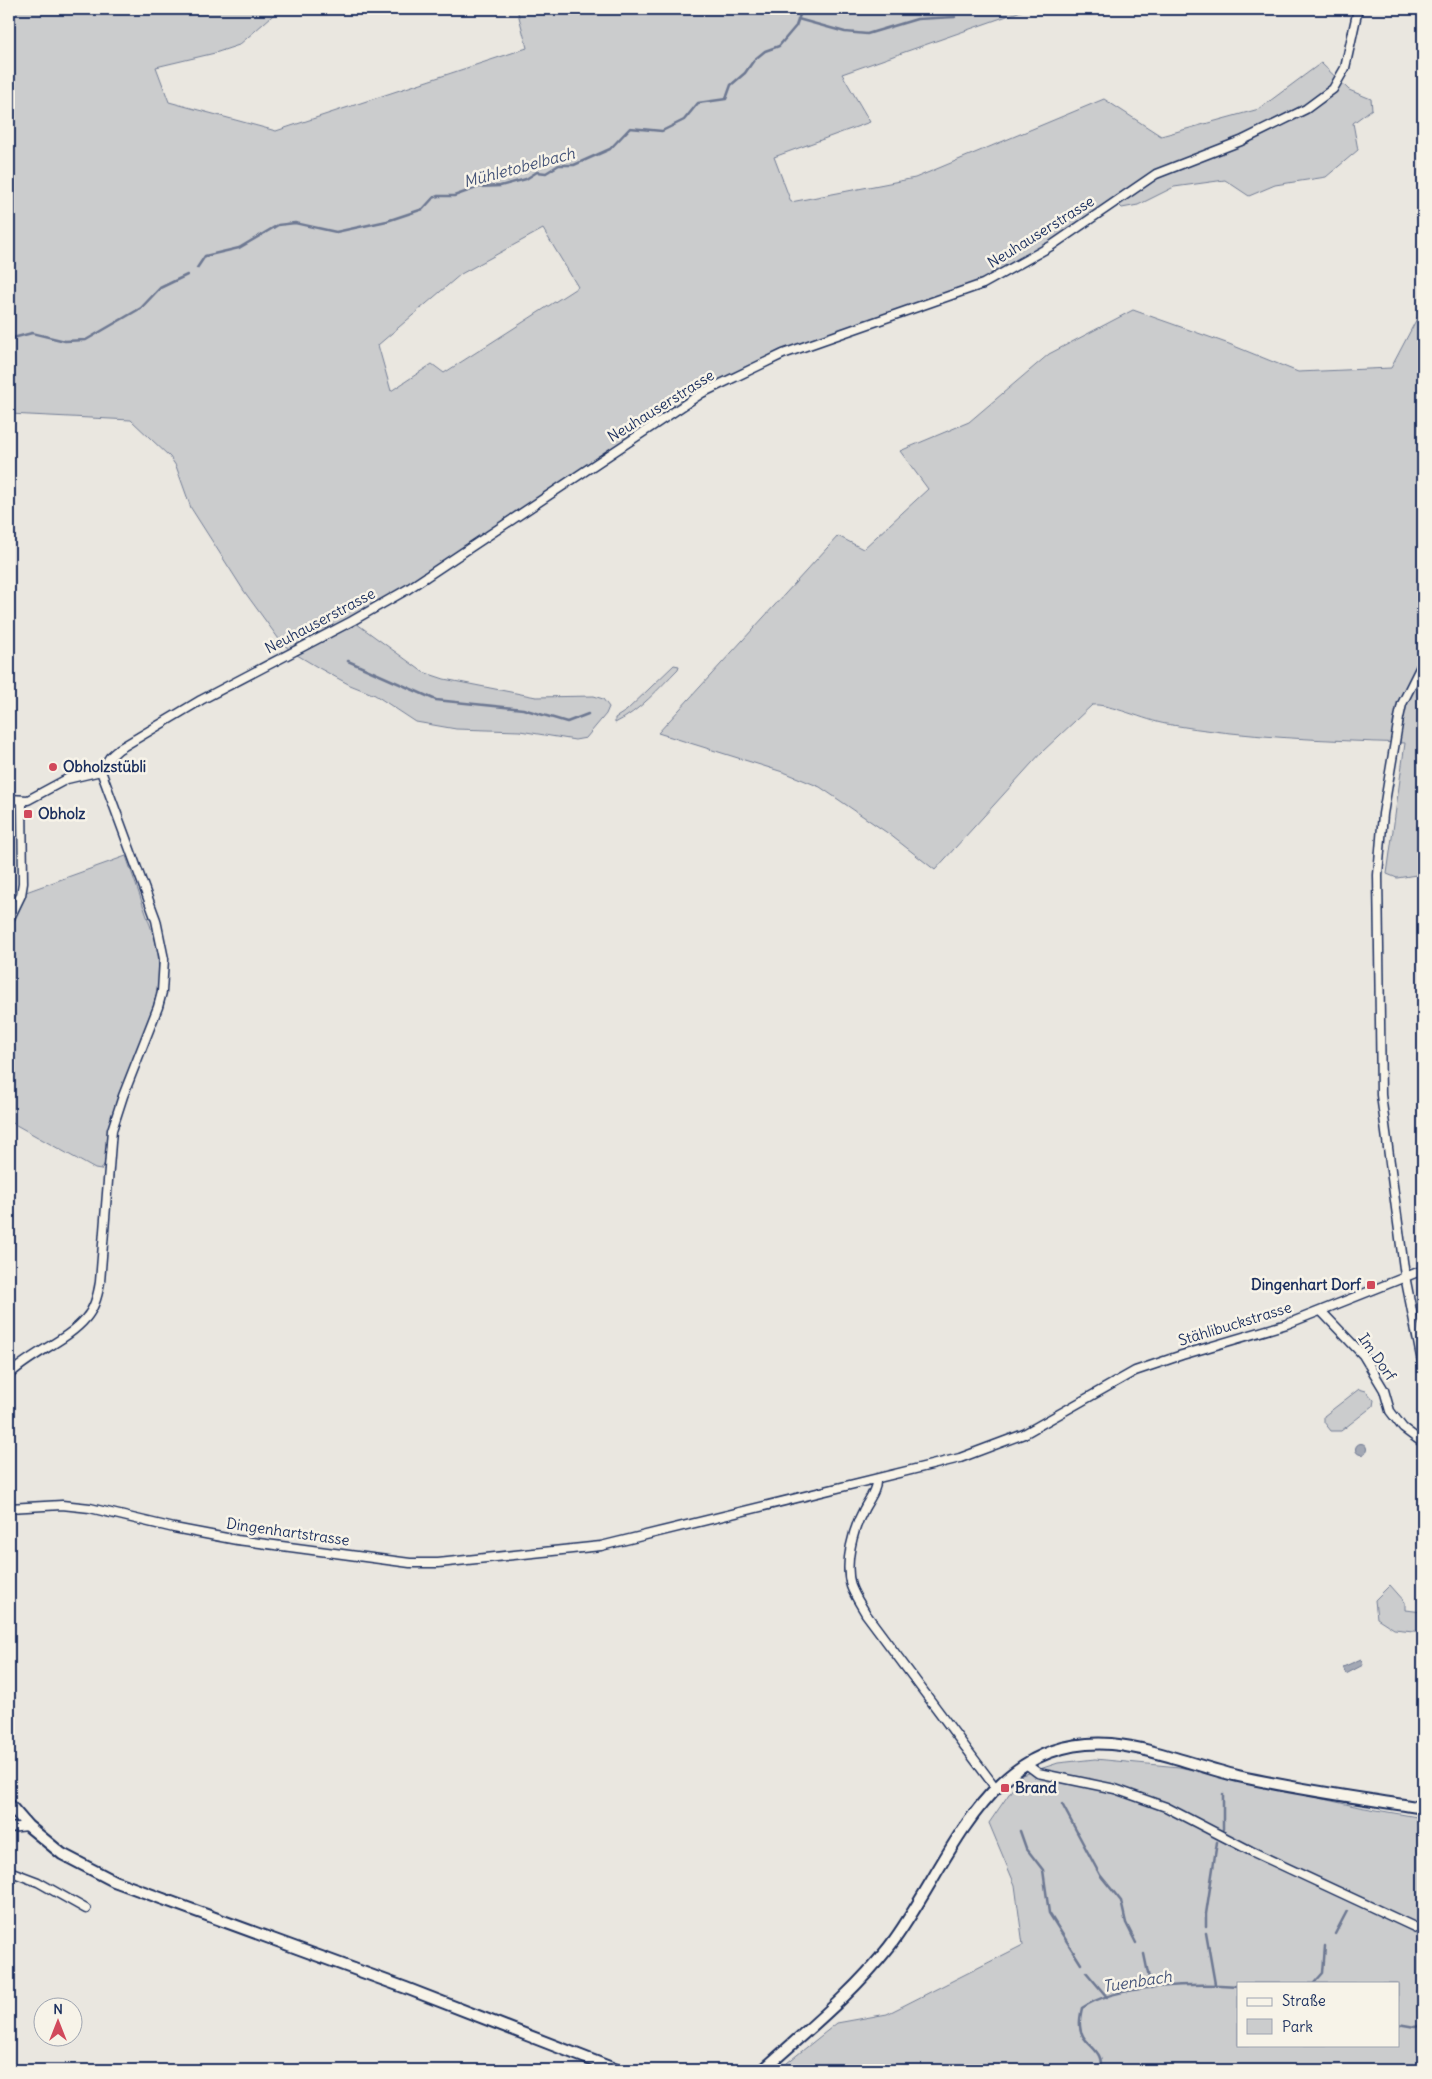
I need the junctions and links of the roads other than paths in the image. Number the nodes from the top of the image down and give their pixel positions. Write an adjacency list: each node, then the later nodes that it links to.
1 (1358, 9): 3 (street, Neuhauserstrasse)
2 (1423, 662): 8 (street)
3 (102, 771): 5 (street); 11 (street)
4 (9, 799): 5 (street)
5 (22, 801): 6 (street)
6 (9, 920)
7 (1423, 1270): 8 (street, Stählibuckstrasse)
8 (1405, 1276): 9 (street, Stählibuckstrasse); 10 (street)
9 (1321, 1310): 12 (street, Im Dorf); 13 (street, Stählibuckstrasse)
10 (1423, 1367)
11 (9, 1375)
12 (1423, 1443)
13 (876, 1480): 14 (street, Dingenhartstrasse); 16 (street)
14 (9, 1508)
15 (1026, 1764): 16 (street); 18 (street); 23 (street)
16 (995, 1787): 25 (street)
17 (9, 1804): 19 (street)
18 (1423, 1808)
19 (28, 1826): 20 (street); 24 (street)
20 (9, 1828)
21 (9, 1871): 22 (street)
22 (86, 1909)
23 (1423, 1931)
24 (616, 2070)
25 (763, 2070)

